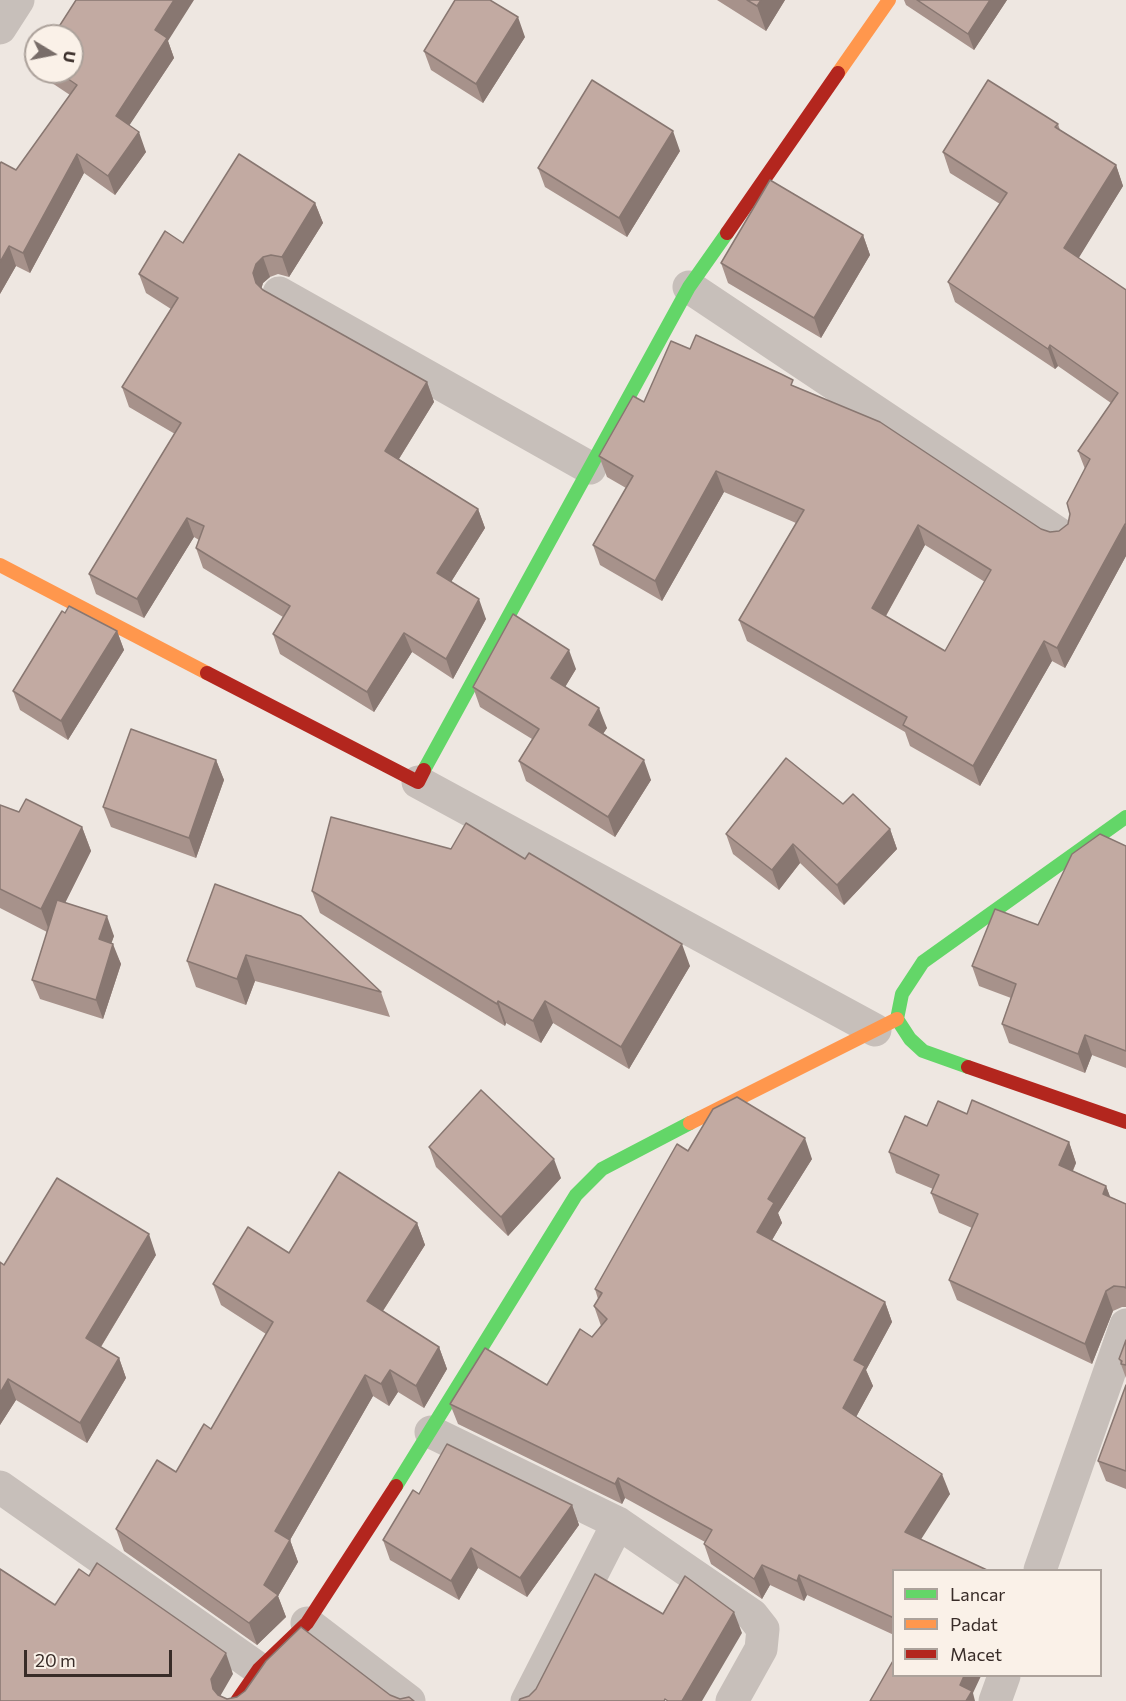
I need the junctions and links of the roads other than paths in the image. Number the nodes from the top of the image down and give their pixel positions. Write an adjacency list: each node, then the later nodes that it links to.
1 (18, 0): 3 (street)
2 (889, 0): 4 (street)
3 (0, 28)
4 (689, 286): 6 (street); 7 (street)
5 (279, 293): 6 (street)
6 (590, 468): 9 (street)
7 (1059, 534)
8 (0, 565): 9 (street)
9 (418, 782): 11 (street)
10 (1126, 817): 11 (street)
11 (886, 1024): 12 (street); 14 (street)
12 (1126, 1122)
13 (1126, 1325): 17 (street)
14 (431, 1432): 16 (street); 18 (street)
15 (0, 1487): 19 (street)
16 (618, 1523): 23 (street); 24 (street)
17 (1041, 1569)
18 (307, 1623): 19 (street); 22 (street)
19 (259, 1669): 21 (street)
20 (1004, 1677): 25 (street)
21 (237, 1701)
22 (409, 1701)
23 (527, 1701)
24 (732, 1701)
25 (995, 1701)

